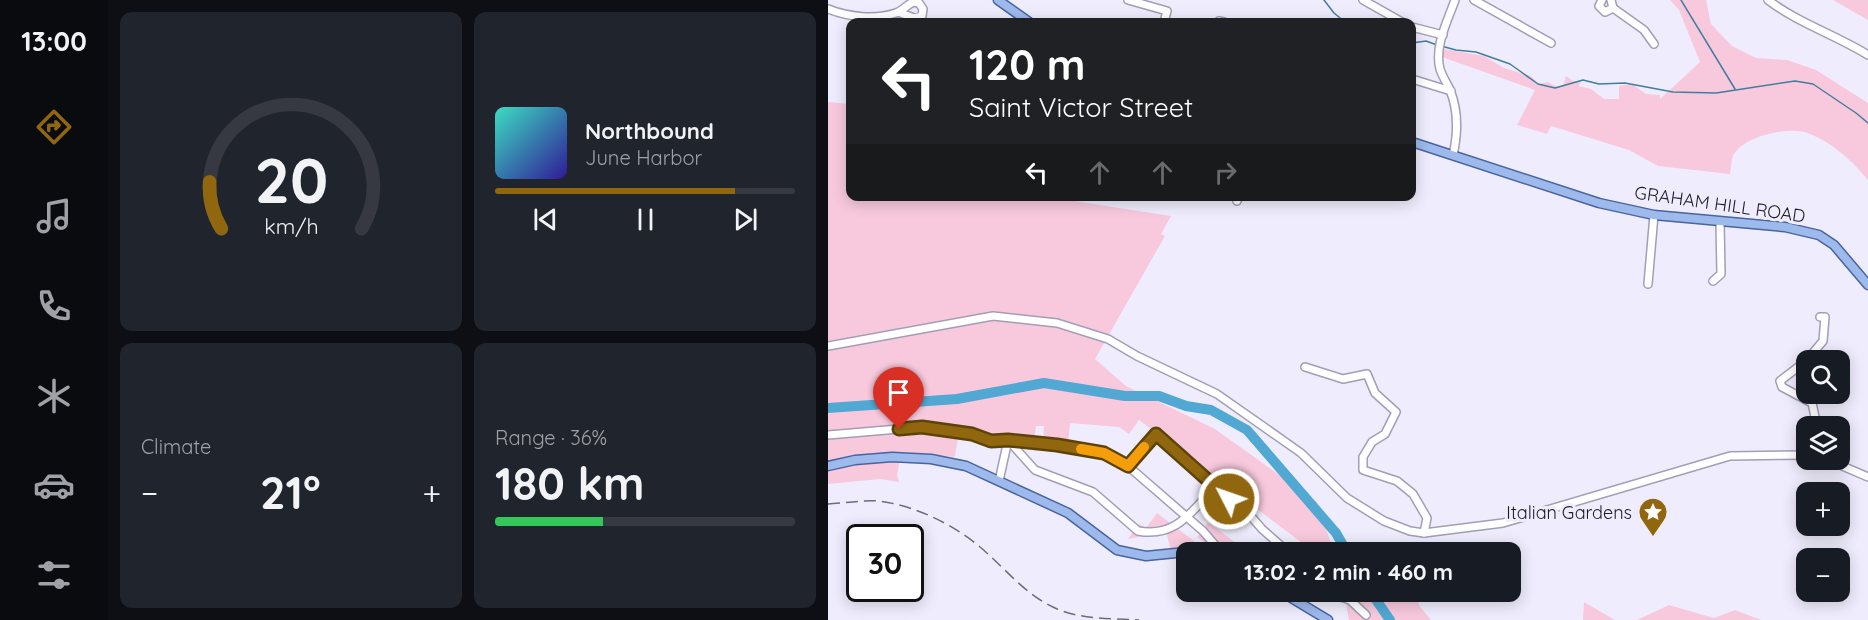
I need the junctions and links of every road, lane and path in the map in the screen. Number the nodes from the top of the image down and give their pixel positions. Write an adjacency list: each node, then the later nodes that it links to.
1 (998, 0): 12 (main road)
2 (1128, 0): 13 (street)
3 (1363, 0): 14 (street)
4 (1455, 0): 16 (street)
5 (1474, 0): 17 (street)
6 (1611, 0): 9 (street)
7 (1768, 0): 19 (street)
8 (1599, 1): 9 (street)
9 (1613, 8): 18 (street)
10 (828, 9): 11 (street)
11 (898, 12)
12 (1023, 18)
13 (1165, 18)
14 (1395, 18)
15 (1416, 28): 16 (street)
16 (1442, 38): 21 (street)
17 (1551, 43)
18 (1654, 44)
19 (1868, 56)
20 (1416, 80): 21 (street)
21 (1451, 91): 23 (street)
22 (1416, 143): 23 (main road, GRAHAM HILL ROAD)
23 (1453, 155): 24 (main road, GRAHAM HILL ROAD)
24 (1654, 215): 25 (main road, GRAHAM HILL ROAD); 27 (street)
25 (1720, 222): 26 (street); 28 (main road, GRAHAM HILL ROAD)
26 (1713, 281)
27 (1648, 284)
28 (1868, 285)
29 (1820, 317): 31 (street)
30 (828, 346): 45 (street)
31 (1815, 350)
32 (1305, 367): 45 (street)
33 (1796, 369): 34 (street)
34 (1796, 394)
35 (828, 435): 36 (street)
36 (1008, 440): 39 (street); 42 (street); 44 (street)
37 (1796, 455): 45 (street)
38 (828, 466): 42 (main road)
39 (1128, 466): 43 (street); 44 (street)
40 (1850, 469): 41 (street)
41 (1868, 477)
42 (999, 481): 48 (main road)
43 (1215, 488): 44 (street); 47 (street)
44 (1186, 518): 46 (street)
45 (1424, 533)
46 (1212, 542)
47 (1277, 542)
48 (1176, 553)
49 (1298, 602): 52 (main road)
50 (1352, 602): 51 (street)
51 (1366, 615)
52 (1328, 620)

